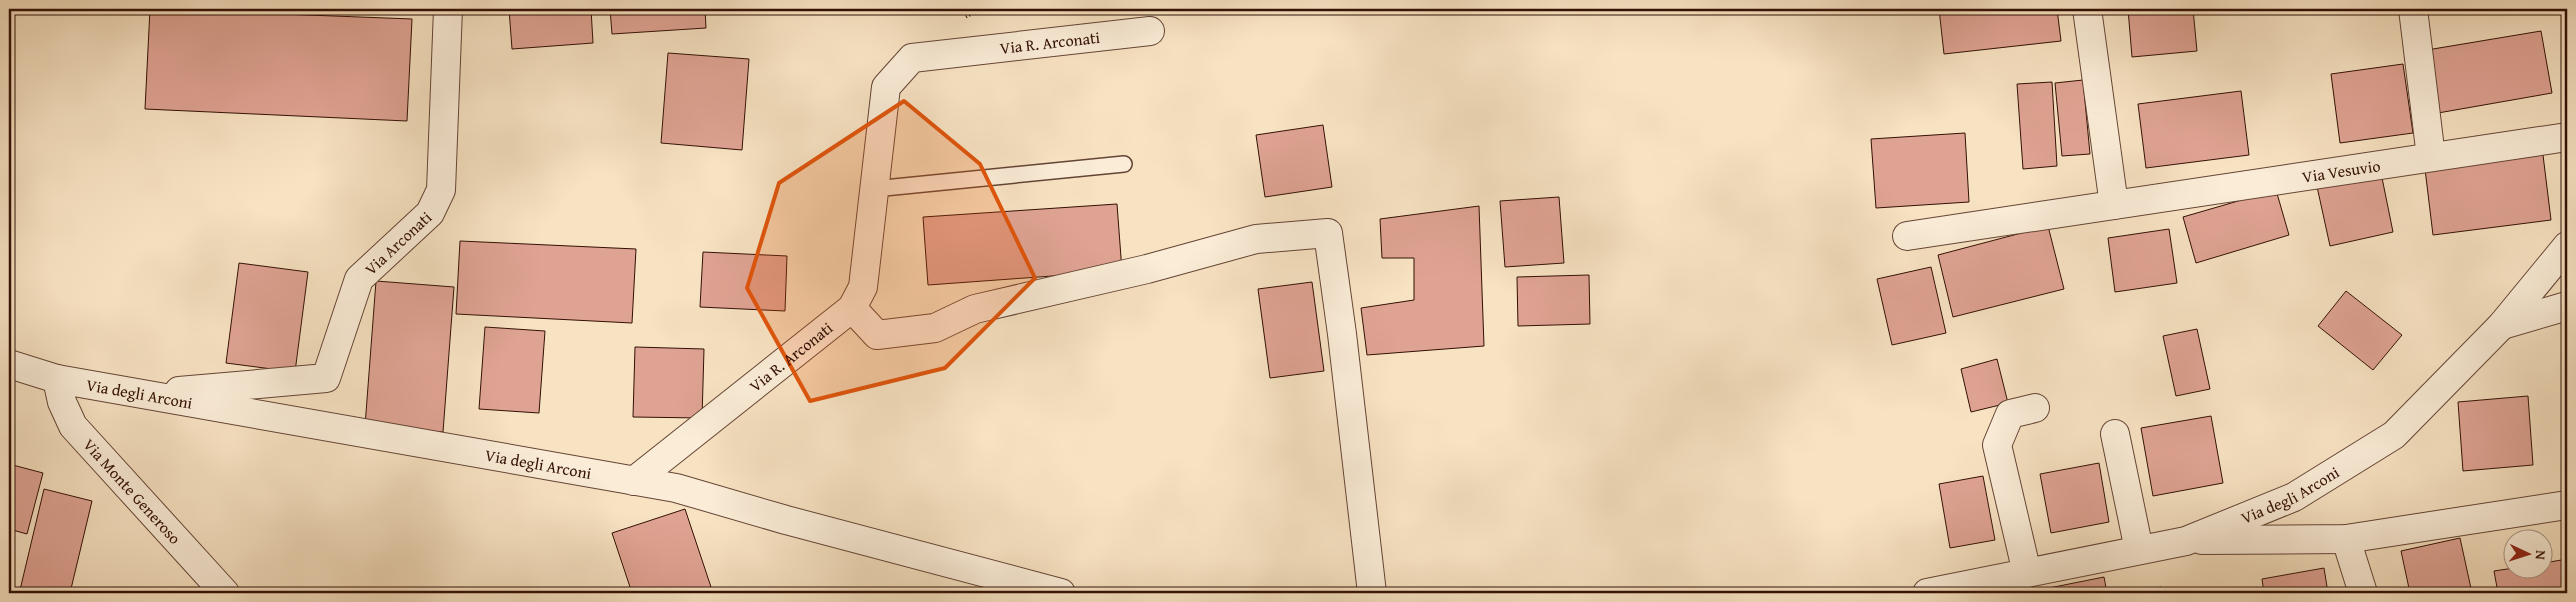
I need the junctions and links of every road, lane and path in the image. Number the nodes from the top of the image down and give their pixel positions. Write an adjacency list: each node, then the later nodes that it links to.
1 (448, 9): 17 (street, Via Arconati)
2 (2087, 9): 9 (street)
3 (2413, 9): 6 (street)
4 (1150, 32): 8 (street, Via R. Arconati)
5 (2567, 137): 6 (street, Via Vesuvio)
6 (2431, 157): 9 (street, Via Vesuvio)
7 (1124, 164): 8 (lane)
8 (874, 189): 13 (street, Via R. Arconati)
9 (2114, 205): 10 (street, Via Vesuvio)
10 (1907, 236)
11 (2567, 246): 14 (street, Via degli Arconi)
12 (2567, 306): 14 (street)
13 (852, 308): 20 (street, Via R. Arconati); 28 (street)
14 (2502, 325): 23 (street, Via degli Arconi)
15 (9, 364): 16 (street, Via degli Arconi)
16 (57, 379): 17 (street, Via degli Arconi); 26 (street, Via Monte Generoso)
17 (142, 394): 20 (street, Via degli Arconi)
18 (2035, 408): 25 (street)
19 (2115, 434): 24 (street)
20 (634, 481): 27 (street, Via degli Arconi)
21 (2567, 504): 22 (street)
22 (2346, 539): 23 (street); 30 (street)
23 (2186, 540): 24 (street, Via degli Arconi)
24 (2139, 550): 25 (street, Via degli Arconi)
25 (2016, 582): 29 (street, Via degli Arconi)
26 (225, 593)
27 (1061, 593)
28 (1372, 593)
29 (1927, 593)
30 (2363, 593)

